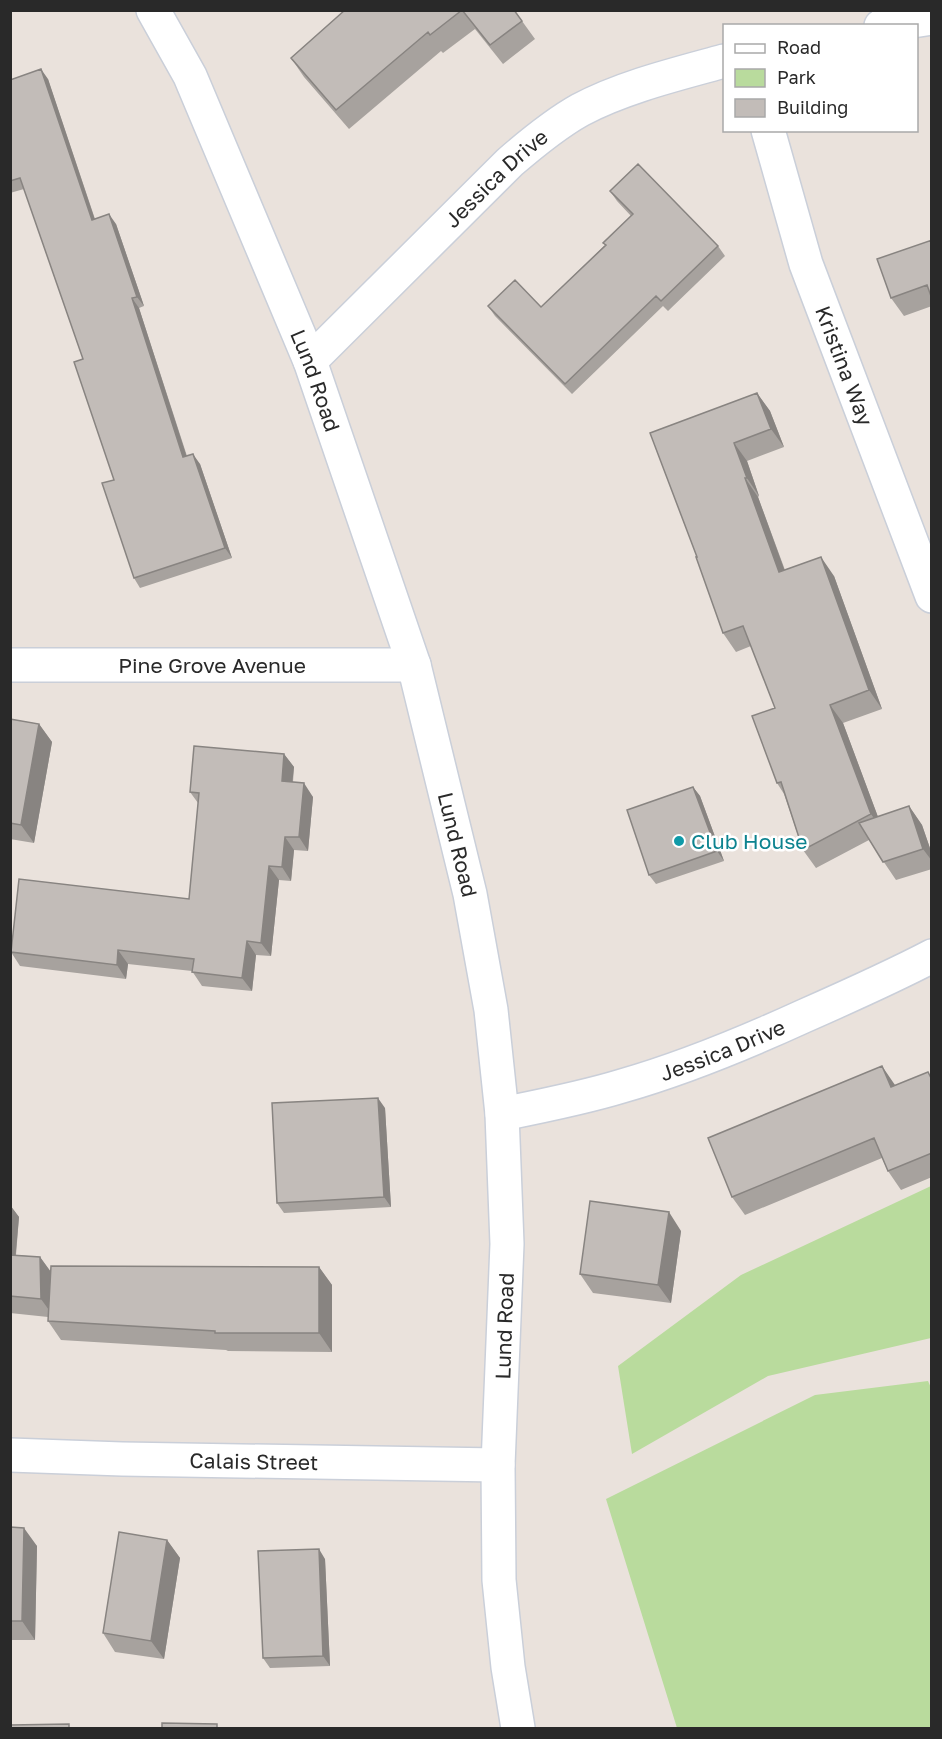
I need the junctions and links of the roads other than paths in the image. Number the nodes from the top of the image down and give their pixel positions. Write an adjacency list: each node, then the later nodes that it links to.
1 (153, 10): 6 (street, Lund Road)
2 (932, 18): 3 (street)
3 (890, 20)
4 (723, 61): 6 (street, Jessica Drive)
5 (769, 132): 7 (street, Kristina Way)
6 (310, 361): 9 (street, Lund Road)
7 (932, 596)
8 (10, 665): 9 (street, Pine Grove Avenue)
9 (414, 665): 11 (street, Lund Road)
10 (932, 956): 11 (street, Jessica Drive)
11 (502, 1114): 13 (street, Lund Road)
12 (10, 1455): 13 (street, Calais Street)
13 (498, 1465): 14 (street, Lund Road)
14 (518, 1728)

